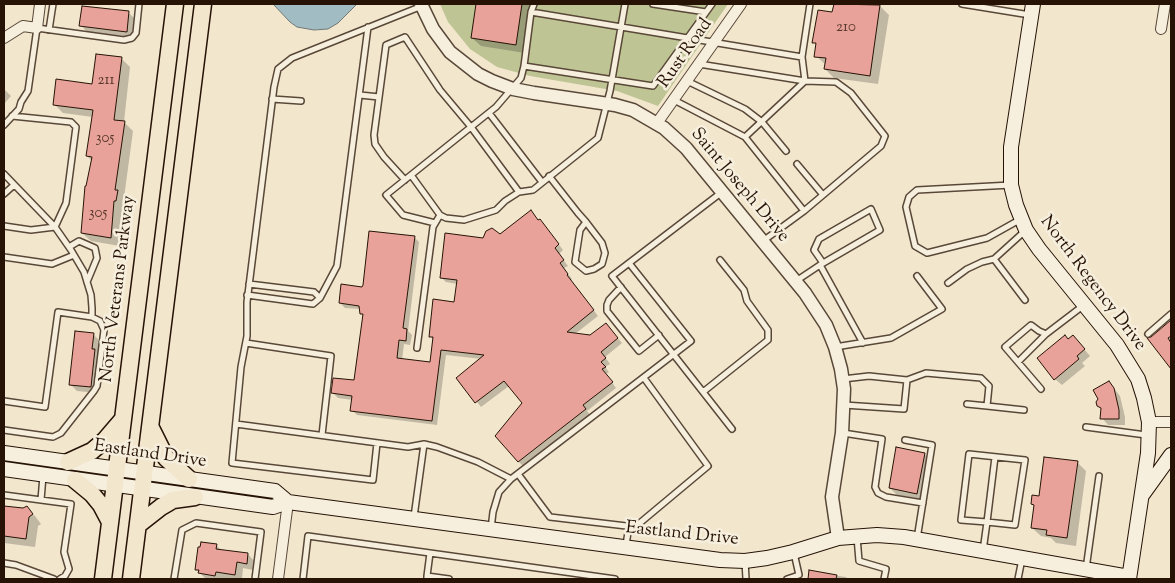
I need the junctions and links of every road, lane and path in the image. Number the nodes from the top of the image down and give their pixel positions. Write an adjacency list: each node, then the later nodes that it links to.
1 (40, 4): 20 (street)
2 (53, 4): 22 (lane)
3 (139, 4): 22 (lane)
4 (175, 4): 105 (highway, North Veterans Parkway)
5 (203, 4): 109 (highway)
6 (534, 4): 16 (lane)
7 (625, 4): 19 (lane)
8 (653, 4): 17 (lane)
9 (712, 4): 17 (lane)
10 (741, 4): 25 (street, Rust Road)
11 (810, 4): 26 (lane)
12 (962, 4): 15 (lane)
13 (1165, 4): 21 (street)
14 (422, 5): 18 (lane); 32 (street, Saint Joseph Drive)
15 (1032, 9): 54 (main road, North Regency Drive)
16 (531, 12): 19 (lane); 28 (lane)
17 (706, 12): 24 (lane)
18 (368, 27): 33 (lane); 35 (lane)
19 (621, 27): 24 (lane); 29 (lane)
20 (37, 28): 22 (lane); 23 (street); 40 (lane)
21 (1161, 29)
22 (49, 30)
23 (4, 38)
24 (688, 38): 25 (lane); 29 (lane)
25 (714, 42): 26 (lane); 27 (street, Rust Road)
26 (802, 57): 31 (lane)
27 (699, 64): 30 (street, Rust Road); 31 (lane)
28 (524, 66): 29 (lane); 32 (lane)
29 (612, 80): 38 (lane)
30 (687, 81): 36 (street, Rust Road); 41 (lane)
31 (805, 81): 41 (lane); 58 (lane)
32 (513, 88): 38 (street, Saint Joseph Drive); 39 (lane)
33 (360, 94): 34 (lane); 81 (lane)
34 (379, 97): 44 (lane); 51 (lane)
35 (272, 99): 37 (lane); 78 (lane)
36 (674, 100): 42 (street, Rust Road); 45 (lane)
37 (301, 101)
38 (606, 103): 42 (street, Saint Joseph Drive); 50 (lane)
39 (489, 113): 44 (lane); 52 (lane)
40 (12, 116): 43 (lane); 65 (lane)
41 (762, 122): 45 (lane); 46 (lane)
42 (657, 123): 56 (street, Saint Joseph Drive)
43 (4, 125)
44 (471, 127): 49 (lane); 55 (lane)
45 (745, 137): 59 (lane)
46 (786, 151)
47 (797, 164): 58 (lane)
48 (4, 174): 53 (lane)
49 (411, 175): 51 (lane); 60 (lane)
50 (550, 176): 52 (lane); 61 (lane)
51 (405, 180): 62 (lane)
52 (542, 182): 55 (lane)
53 (14, 185): 57 (lane); 65 (lane)
54 (1011, 185): 63 (main road, North Regency Drive); 63 (lane)
55 (519, 192): 60 (lane)
56 (723, 192): 66 (street, Saint Joseph Drive); 72 (lane)
57 (4, 194)
58 (822, 196): 59 (lane)
59 (804, 211): 66 (lane)
60 (440, 215): 62 (lane)
61 (586, 222): 61 (lane)
62 (435, 223): 92 (lane)
63 (1024, 224): 70 (lane); 83 (main road, North Regency Drive)
64 (4, 226): 65 (lane)
65 (55, 227): 67 (lane)
66 (763, 241): 76 (street, Saint Joseph Drive)
67 (69, 247): 68 (lane); 75 (lane)
68 (74, 255): 69 (lane); 75 (lane)
69 (4, 257)
70 (994, 258): 77 (lane); 82 (lane)
71 (720, 260): 99 (lane)
72 (629, 263): 79 (lane); 93 (lane)
73 (822, 264): 73 (lane); 76 (lane); 90 (lane)
74 (917, 276): 90 (lane)
75 (87, 282): 85 (lane)
76 (796, 282): 91 (street, Saint Joseph Drive)
77 (948, 283)
78 (249, 284): 80 (lane); 81 (lane)
79 (621, 287): 88 (lane); 88 (lane)
80 (248, 295): 81 (lane); 89 (lane)
81 (320, 298)
82 (1025, 300)
83 (1084, 305): 86 (lane); 111 (main road, North Regency Drive)
84 (1171, 314): 87 (lane)
85 (92, 317): 100 (lane); 112 (lane)
86 (1046, 334): 94 (lane); 94 (lane)
87 (1148, 334)
88 (659, 335): 93 (lane)
89 (246, 343): 107 (lane); 114 (lane)
90 (864, 343): 91 (lane)
91 (835, 347): 96 (street, Saint Joseph Drive)
92 (417, 348)
93 (674, 355): 95 (lane); 99 (lane)
94 (1018, 362): 98 (lane)
95 (644, 378): 125 (lane); 143 (lane)
96 (842, 379): 97 (lane); 102 (street, Saint Joseph Drive)
97 (907, 380): 102 (lane); 103 (lane)
98 (1041, 388)
99 (703, 392): 110 (lane)
100 (4, 401)
101 (967, 404): 103 (lane)
102 (844, 405): 113 (street, Saint Joseph Drive)
103 (988, 406): 104 (lane)
104 (1024, 410)
105 (123, 419): 121 (highway); 122 (highway, North Veterans Parkway)
106 (1171, 422): 111 (street)
107 (236, 424): 114 (lane); 116 (lane)
108 (1086, 427): 111 (lane)
109 (151, 428): 124 (highway); 128 (highway)
110 (732, 429)
111 (1149, 429): 135 (main road, North Regency Drive)
112 (4, 430)
113 (842, 433): 138 (lane); 146 (street, Saint Joseph Drive)
114 (322, 435): 116 (lane)
115 (905, 440): 138 (lane)
116 (377, 443): 117 (lane)
117 (424, 444): 129 (lane); 139 (lane)
118 (4, 453): 121 (main road, Eastland Drive)
119 (1171, 455): 135 (main road)
120 (995, 457): 141 (lane); 141 (lane); 141 (lane)
121 (68, 462): 122 (main road, Eastland Drive)
122 (117, 468): 124 (main road, Eastland Drive); 131 (highway, North Veterans Parkway)
123 (4, 469): 126 (main road, Eastland Drive)
124 (145, 472): 128 (main road, Eastland Drive); 132 (highway)
125 (518, 474): 129 (lane); 143 (lane)
126 (43, 475): 130 (main road, Eastland Drive); 136 (lane)
127 (1099, 476): 155 (lane)
128 (189, 479): 137 (main road, Eastland Drive)
129 (511, 479): 144 (lane)
130 (75, 480): 131 (main road, Eastland Drive); 140 (highway)
131 (115, 485): 132 (main road, Eastland Drive); 140 (highway, North Veterans Parkway)
132 (143, 489): 134 (main road, Eastland Drive); 142 (highway)
133 (4, 495): 136 (lane)
134 (195, 497): 137 (main road, Eastland Drive); 142 (highway)
135 (1141, 497): 157 (main road, North Regency Drive)
136 (41, 500): 159 (lane)
137 (288, 502): 139 (main road, Eastland Drive); 164 (street)
138 (922, 503): 147 (lane)
139 (414, 520): 144 (main road, Eastland Drive)
140 (110, 522): 160 (highway, North Veterans Parkway)
141 (987, 522): 149 (lane)
142 (138, 525): 161 (highway)
143 (628, 526): 148 (lane)
144 (491, 530): 148 (main road, Eastland Drive)
145 (857, 536): 146 (main road, Eastland Drive); 147 (main road, Eastland Drive); 170 (lane)
146 (838, 538): 150 (main road, Eastland Drive)
147 (916, 540): 149 (main road, Eastland Drive)
148 (626, 548): 153 (main road, Eastland Drive)
149 (983, 551): 152 (main road, Eastland Drive)
150 (794, 552): 153 (main road, Eastland Drive); 169 (lane)
151 (430, 553): 156 (lane); 165 (lane); 167 (lane)
152 (1022, 558): 155 (main road, Eastland Drive); 171 (lane)
153 (744, 561): 168 (lane)
154 (4, 563): 158 (lane)
155 (1086, 570): 157 (main road, Eastland Drive)
156 (427, 578): 166 (lane)
157 (1129, 578)
158 (54, 579)
159 (60, 579)
160 (103, 579)
161 (132, 579)
162 (174, 579): 163 (lane)
163 (255, 579)
164 (278, 579)
165 (303, 579)
166 (449, 579)
167 (612, 579)
168 (746, 579)
169 (787, 579)
170 (884, 579)
171 (1018, 579)

